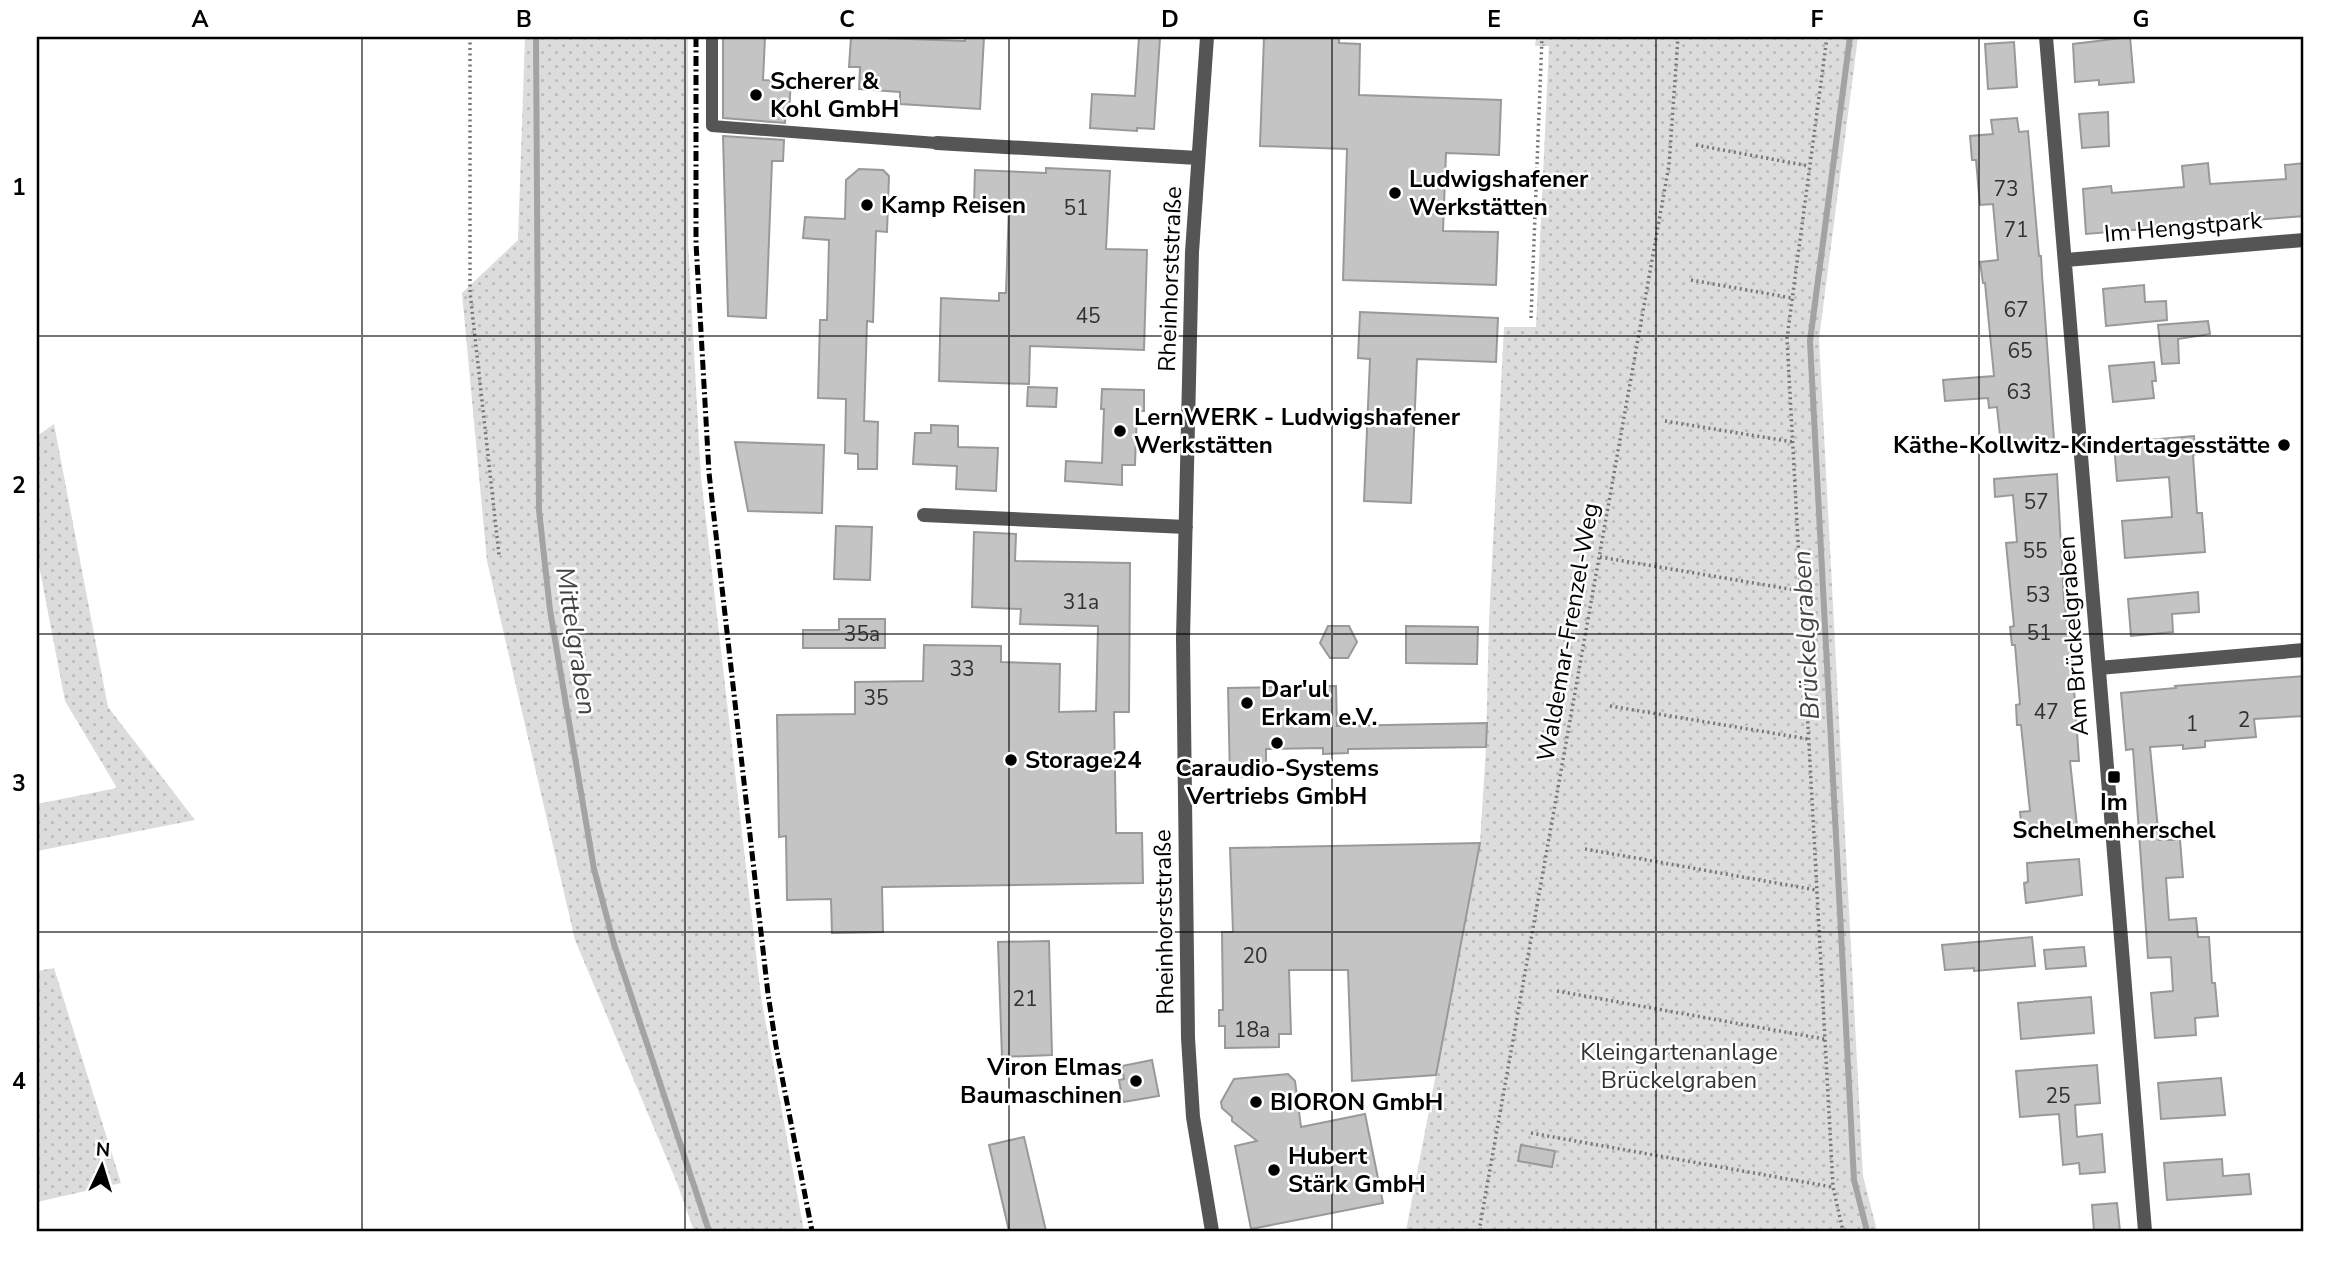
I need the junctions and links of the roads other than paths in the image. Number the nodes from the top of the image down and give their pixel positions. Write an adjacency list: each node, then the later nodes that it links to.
1 (712, 37): 4 (lane)
2 (1207, 37): 5 (street, Rheinhorststraße)
3 (2046, 37): 7 (street, Am Brückelgraben)
4 (937, 143): 5 (street, Rheinhorststraße)
5 (1198, 158): 9 (street, Rheinhorststraße)
6 (2304, 240): 7 (street, Im Hengstpark)
7 (2066, 260): 11 (street, Am Brückelgraben)
8 (925, 515): 9 (street)
9 (1186, 527): 12 (street, Rheinhorststraße)
10 (2304, 650): 11 (street)
11 (2099, 668): 13 (street, Am Brückelgraben)
12 (1212, 1231)
13 (2145, 1231)

